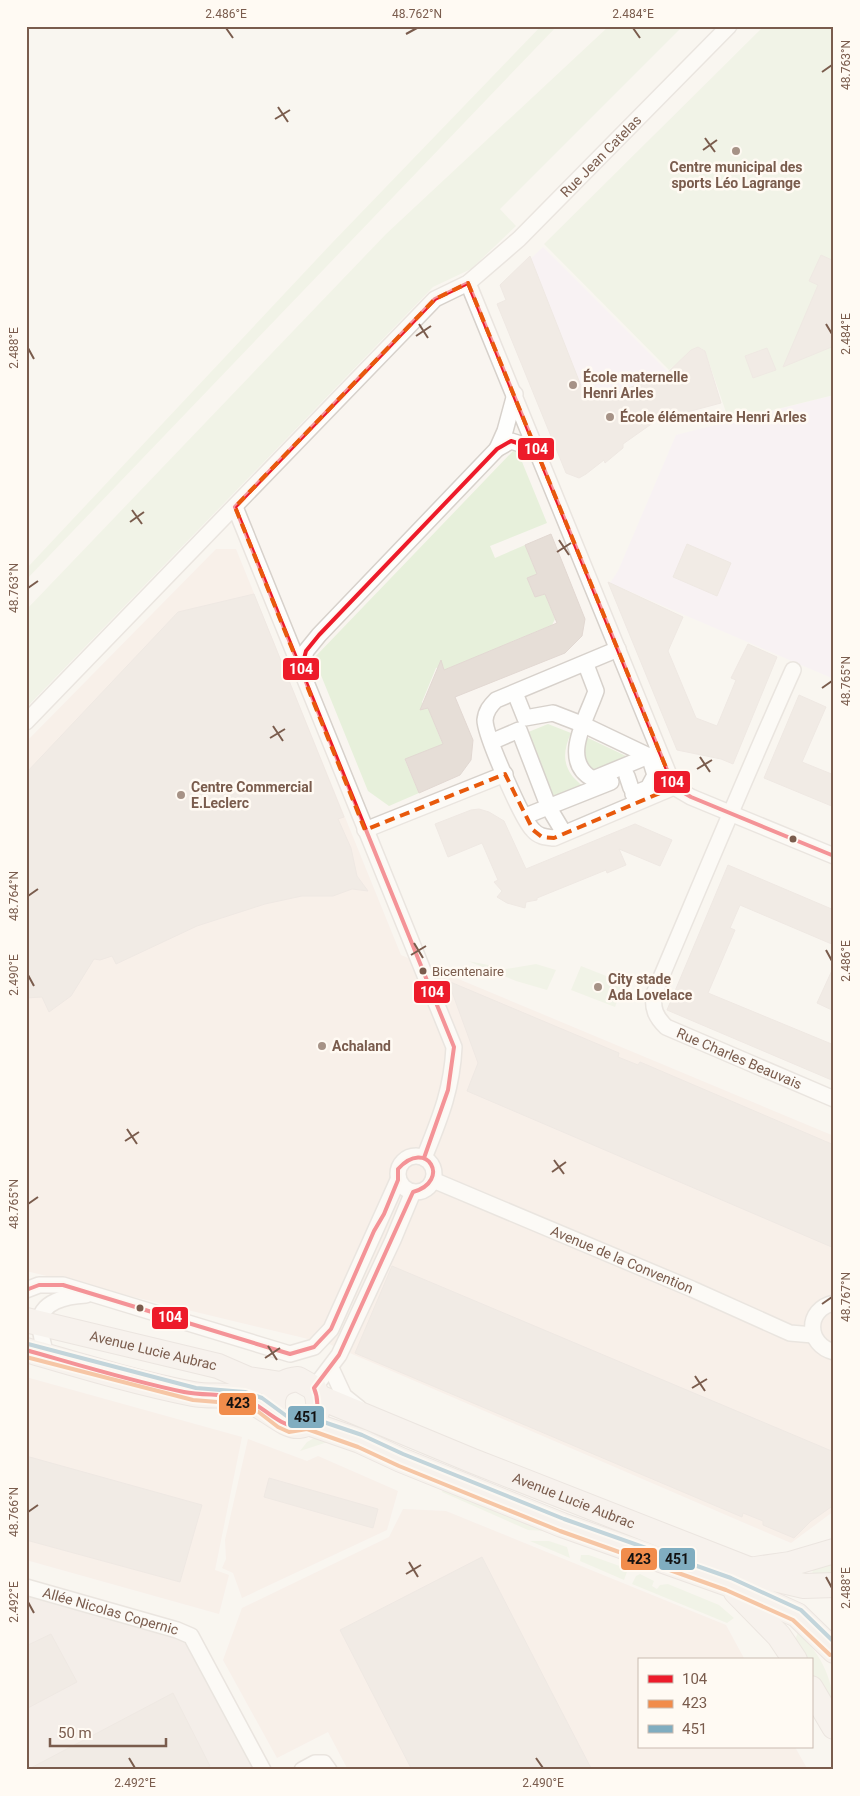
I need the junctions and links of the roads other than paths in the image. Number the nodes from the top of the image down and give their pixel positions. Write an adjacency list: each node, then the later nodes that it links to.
1 (729, 26): 2 (street, Rue Jean Catelas)
2 (468, 283): 3 (street); 6 (street, Rue Jean Catelas)
3 (515, 394): 4 (street); 5 (street)
4 (497, 449): 5 (street); 8 (street)
5 (536, 449): 9 (street)
6 (235, 507): 7 (street); 14 (street, Rue Jean Catelas)
7 (281, 620): 8 (street); 10 (street)
8 (319, 635): 10 (street)
9 (618, 649): 19 (street); 20 (street)
10 (301, 670): 26 (street)
11 (588, 670): 16 (street)
12 (793, 670): 23 (street, Rue Charles Beauvais)
13 (518, 698): 15 (street)
14 (26, 722)
15 (522, 724): 16 (street); 17 (street); 22 (street)
16 (584, 724): 18 (street); 18 (street)
17 (498, 739)
18 (651, 759): 21 (street); 21 (street)
19 (505, 774): 20 (street); 26 (street)
20 (674, 787): 23 (street)
21 (631, 788): 22 (street)
22 (550, 808): 24 (street); 25 (street)
23 (732, 813): 27 (street); 28 (street, Rue Charles Beauvais)
24 (528, 814)
25 (561, 828)
26 (365, 830): 29 (street)
27 (834, 856)
28 (834, 1099)
29 (424, 1158): 30 (street); 31 (street)
30 (398, 1180): 32 (street); 34 (street)
31 (433, 1180): 32 (street); 37 (street, Avenue de la Convention)
32 (413, 1192): 40 (street)
33 (26, 1290): 34 (street)
34 (95, 1295): 36 (street)
35 (834, 1303): 37 (street)
36 (33, 1322): 39 (street); 41 (main road, Avenue Lucie Aubrac)
37 (813, 1335): 38 (street)
38 (834, 1352)
39 (36, 1353): 43 (main road, Avenue Lucie Aubrac)
40 (331, 1368): 42 (street); 44 (street)
41 (281, 1384): 42 (main road, Avenue Lucie Aubrac); 43 (main road)
42 (316, 1393): 44 (main road, Avenue Lucie Aubrac); 45 (main road)
43 (274, 1414): 45 (main road, Avenue Lucie Aubrac)
44 (370, 1417): 47 (main road, Avenue Lucie Aubrac)
45 (308, 1423): 48 (main road, Avenue Lucie Aubrac)
46 (834, 1551): 47 (main road)
47 (752, 1569): 49 (main road, Avenue Lucie Aubrac)
48 (728, 1584): 51 (main road, Avenue Lucie Aubrac); 52 (main road)
49 (834, 1585)
50 (26, 1588): 55 (street, Allée Nicolas Copernic)
51 (827, 1645)
52 (794, 1658)
53 (812, 1690): 54 (main road)
54 (834, 1727)
55 (263, 1770)
56 (302, 1770): 57 (street)
57 (329, 1770)

